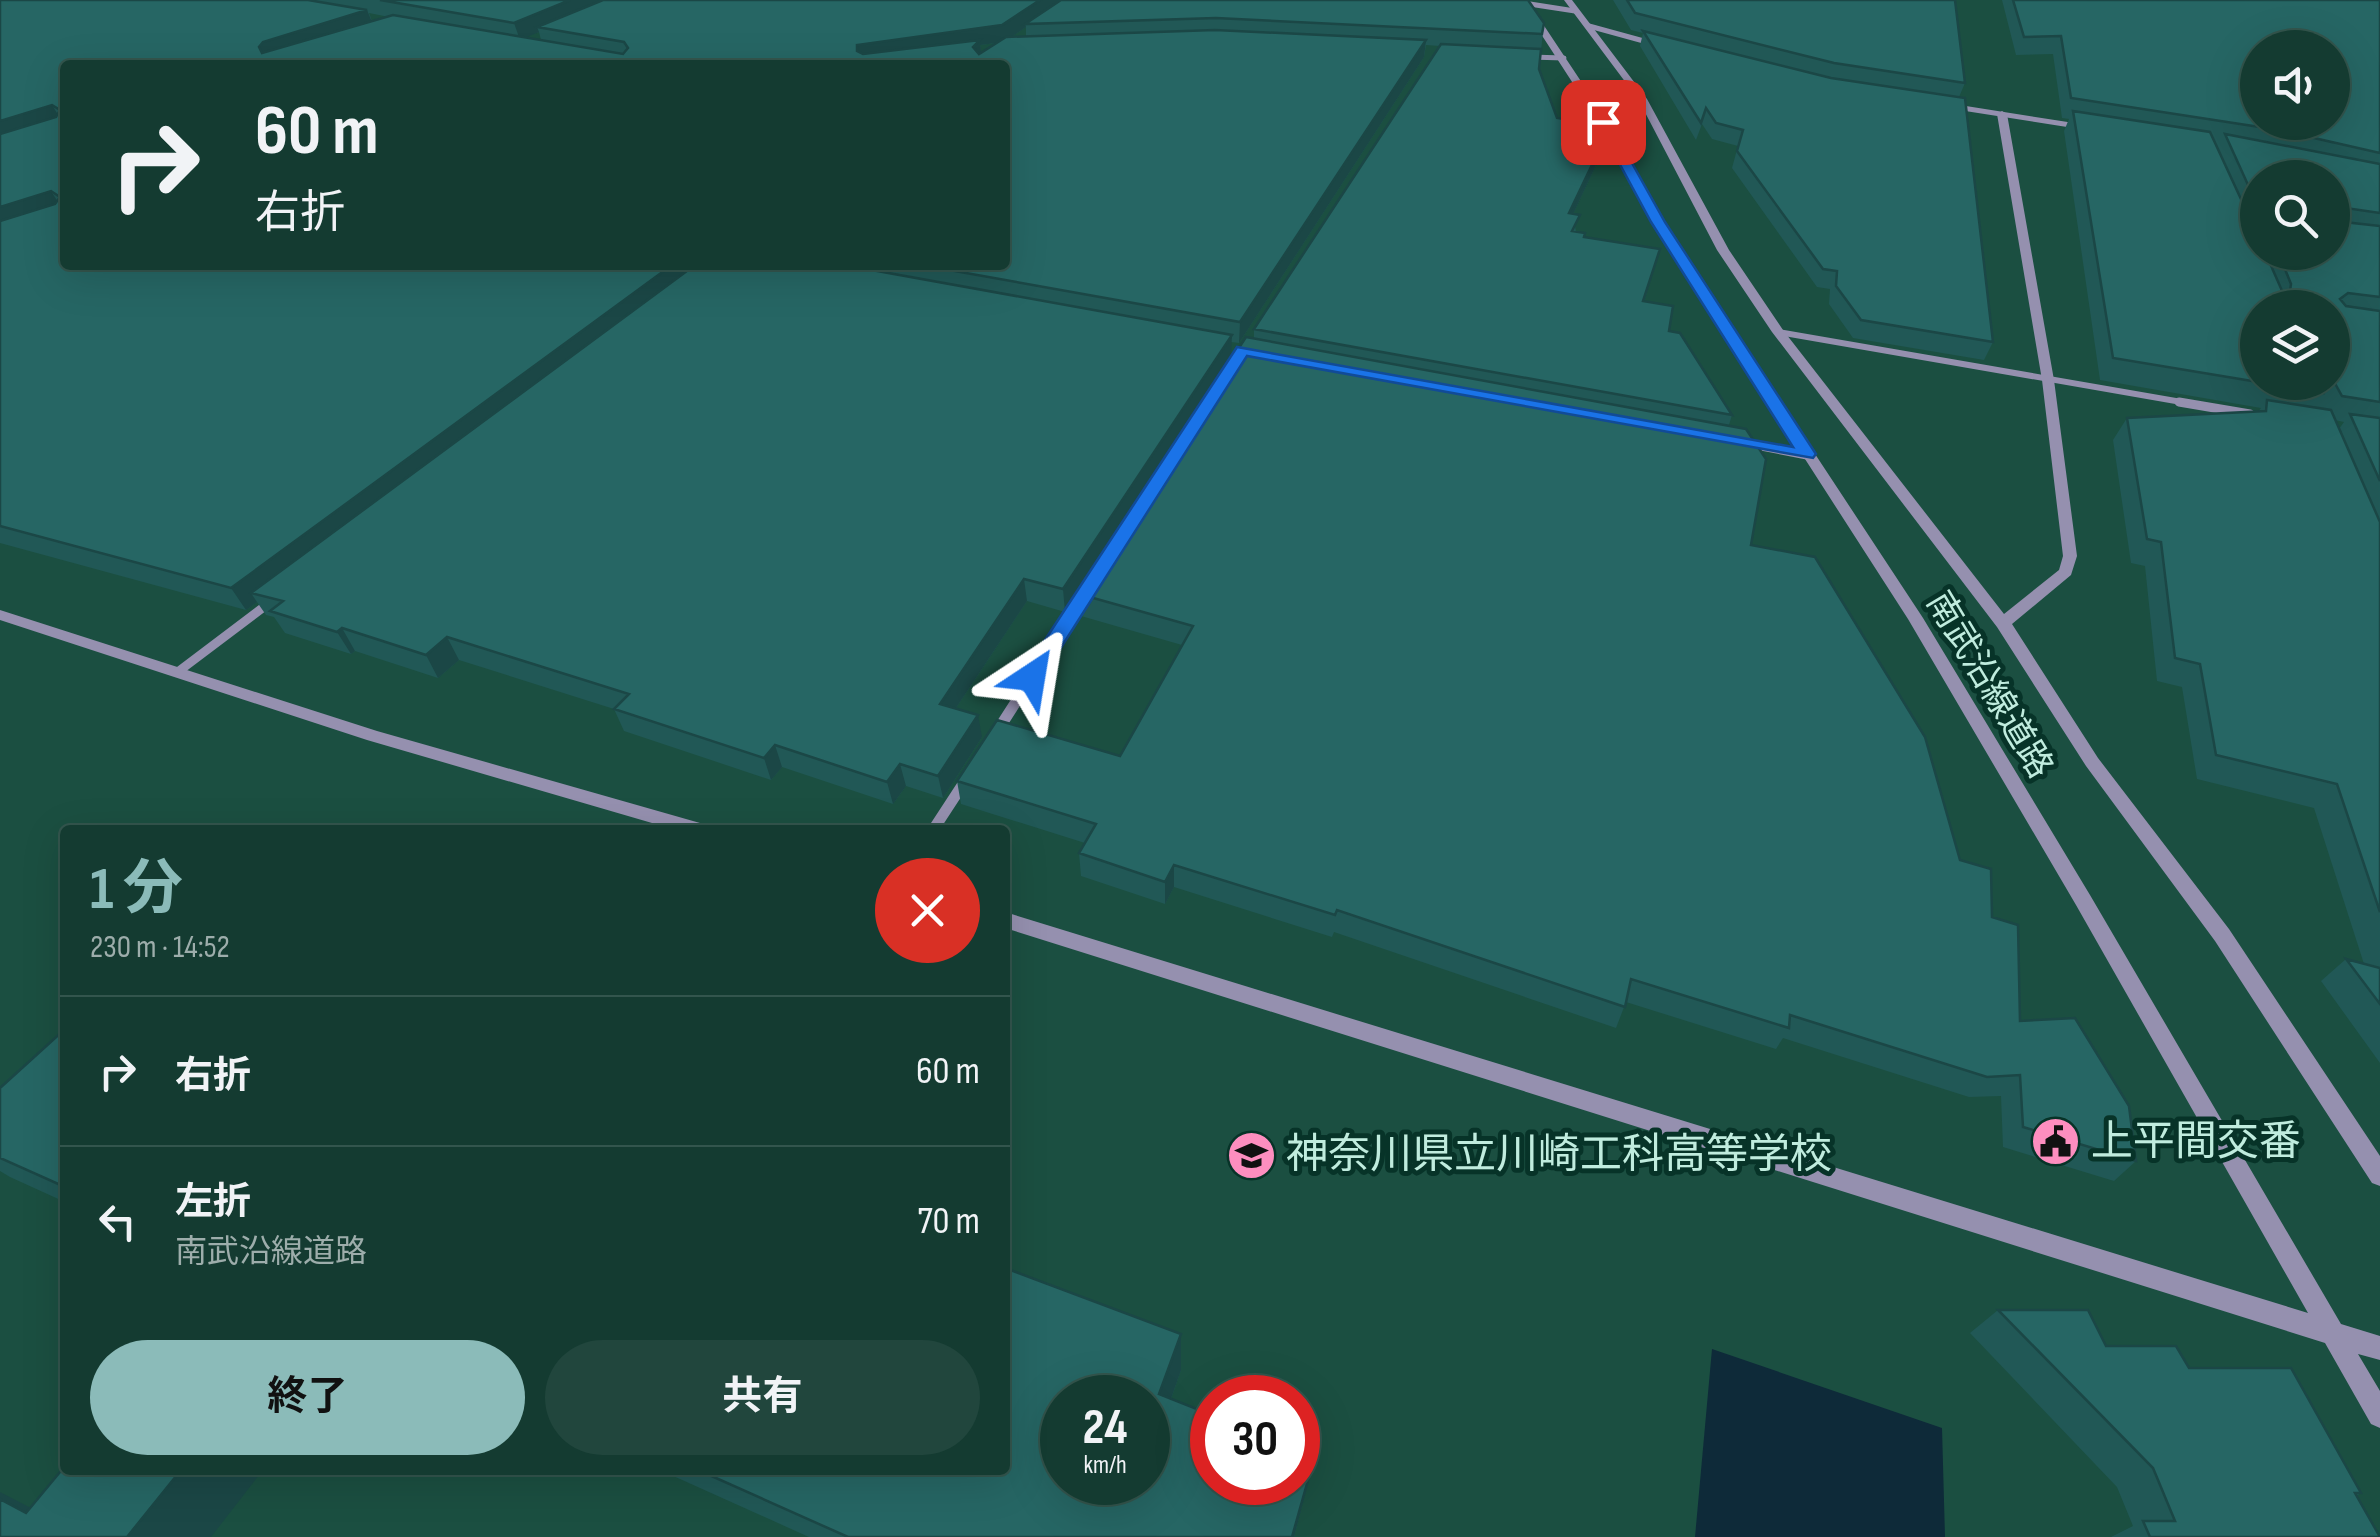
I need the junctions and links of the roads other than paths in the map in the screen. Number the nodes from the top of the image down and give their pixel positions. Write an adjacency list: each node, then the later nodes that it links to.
1 (1504, 0): 2 (street)
2 (1524, 2): 3 (street); 7 (street, 南武沿線道路)
3 (1572, 6): 4 (street, 南武沿線道路)
4 (1589, 26): 5 (street); 11 (street, 南武沿線道路)
5 (1661, 45)
6 (1527, 57): 7 (street)
7 (1564, 58): 15 (street, 南武沿線道路)
8 (1950, 106): 9 (street)
9 (2002, 114): 10 (street); 12 (street)
10 (2094, 129)
11 (1778, 332): 12 (street); 19 (street, 南武沿線道路)
12 (2048, 380): 13 (street); 19 (street)
13 (2262, 416)
14 (1734, 441): 15 (street)
15 (1807, 454): 27 (street, 南武沿線道路)
16 (1095, 580): 21 (street)
17 (284, 592): 20 (street)
18 (0, 615): 20 (street)
19 (2003, 623): 26 (street, 南武沿線道路)
20 (180, 670): 23 (street)
21 (992, 740)
22 (971, 771): 24 (street)
23 (683, 825)
24 (936, 825)
25 (1010, 922): 27 (street)
26 (2380, 1176)
27 (2331, 1331): 28 (street); 29 (street, 南武沿線道路)
28 (2380, 1348)
29 (2380, 1415)

